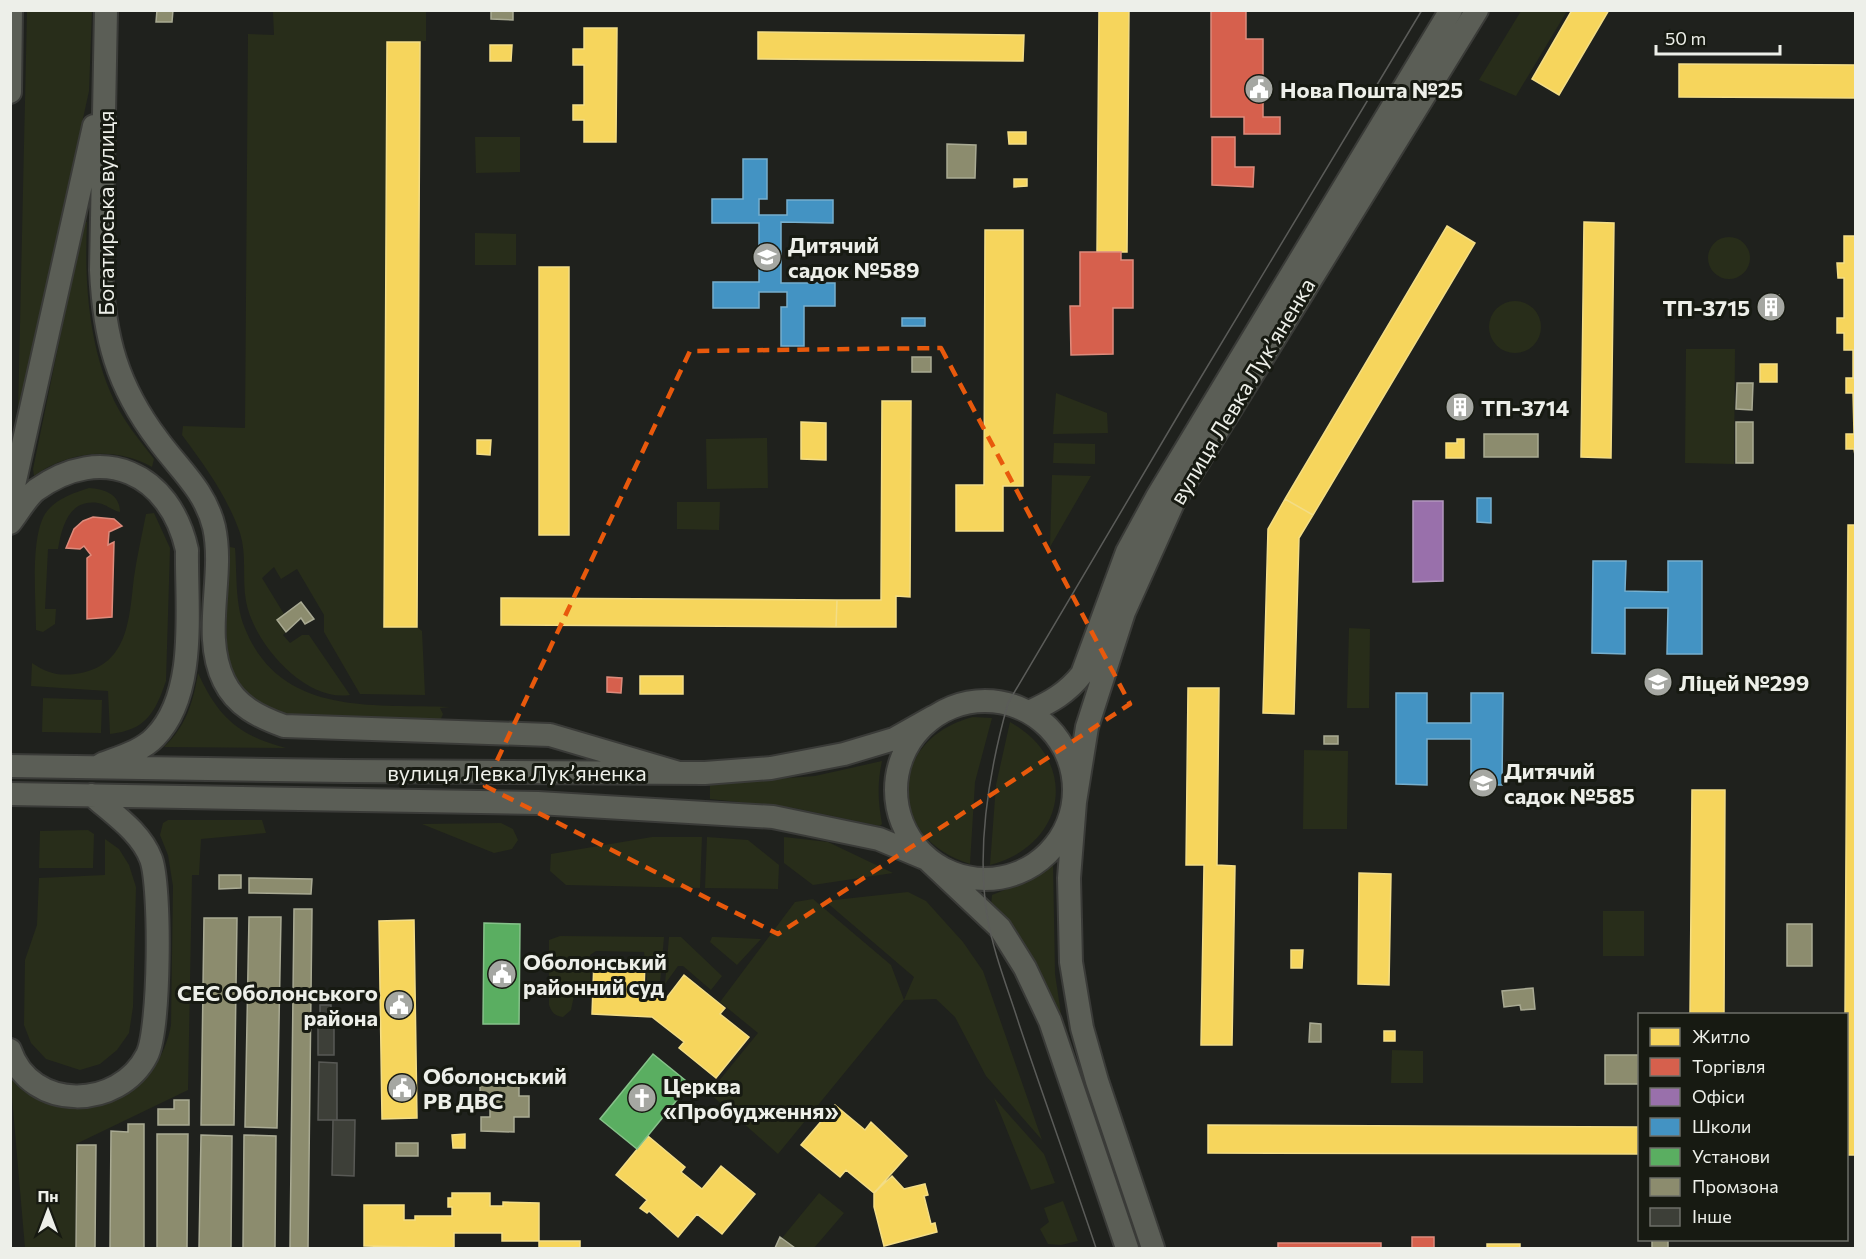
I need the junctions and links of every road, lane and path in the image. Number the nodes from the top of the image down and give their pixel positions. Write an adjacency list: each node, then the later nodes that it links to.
1 (11, 10): 6 (main road)
2 (106, 10): 5 (main road, Богатирська вулиця)
3 (1451, 10): 9 (main road, вулиця Левка Лукʼяненка)
4 (1477, 10): 16 (main road, вулиця Левка Лукʼяненка)
5 (104, 79): 7 (main road, Богатирська вулиця); 13 (main road, Богатирська вулиця)
6 (10, 92)
7 (10, 502)
8 (10, 523): 12 (main road)
9 (1029, 712): 10 (main road); 16 (main road)
10 (933, 717): 13 (main road, вулиця Левка Лукʼяненка); 17 (main road)
11 (10, 766): 12 (main road, вулиця Левка Лукʼяненка)
12 (92, 767): 13 (main road, вулиця Левка Лукʼяненка)
13 (679, 772)
14 (10, 794): 15 (main road, вулиця Левка Лукʼяненка)
15 (92, 795): 17 (main road, вулиця Левка Лукʼяненка); 18 (main road)
16 (1075, 802): 17 (main road); 20 (main road)
17 (927, 859): 19 (main road)
18 (10, 1050)
19 (1127, 1248)
20 (1153, 1248)

